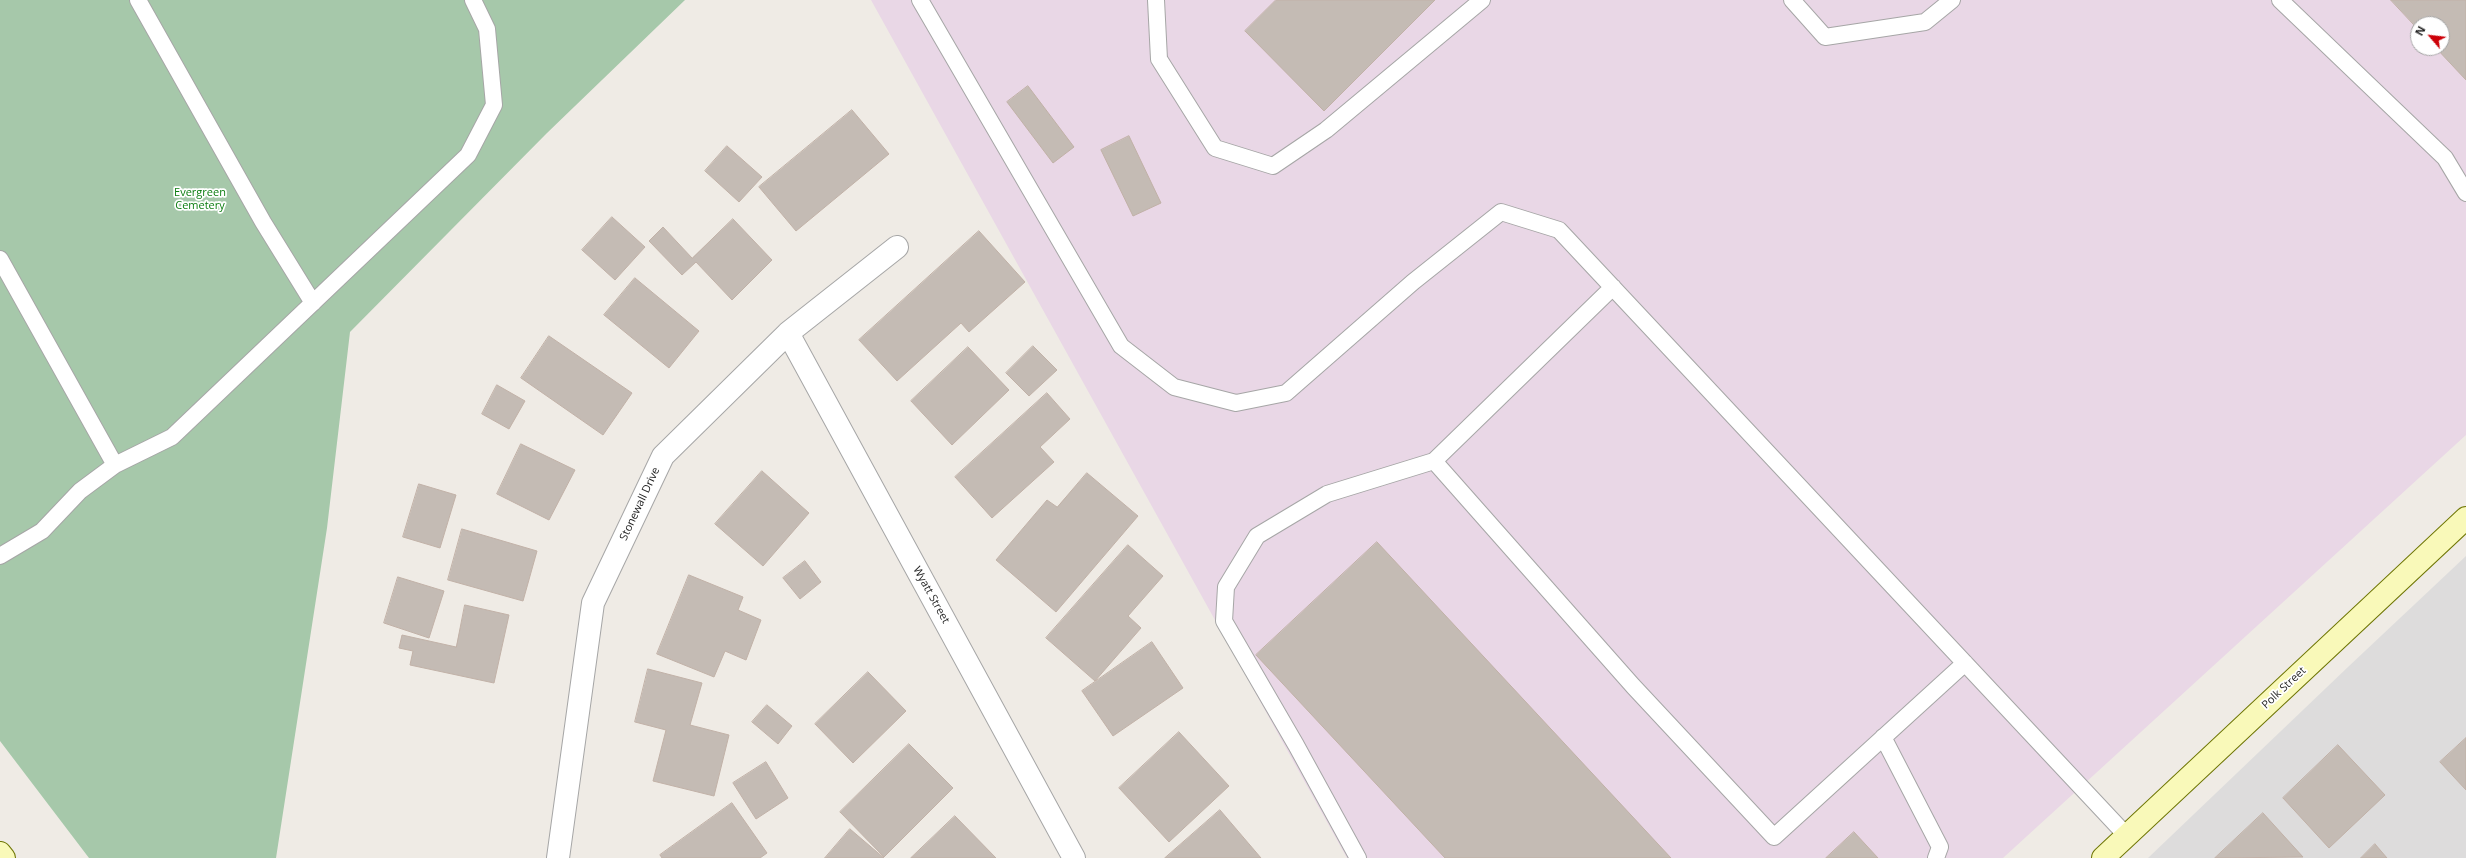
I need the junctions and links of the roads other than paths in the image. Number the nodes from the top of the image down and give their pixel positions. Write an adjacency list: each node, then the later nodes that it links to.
1 (138, 0): 13 (lane)
2 (473, 0): 13 (lane)
3 (1156, 0): 4 (lane)
4 (1482, 0)
5 (1792, 0): 6 (lane)
6 (1952, 0)
7 (2280, 0): 9 (lane)
8 (925, 2): 12 (lane)
9 (2466, 193)
10 (897, 248): 14 (street, Stonewall Drive)
11 (0, 259): 16 (lane)
12 (1613, 287): 15 (lane); 19 (lane)
13 (313, 303): 16 (lane)
14 (788, 333): 23 (street, Stonewall Drive); 25 (street, Wyatt Street)
15 (1434, 460): 20 (lane); 26 (lane)
16 (115, 466): 18 (lane)
17 (2466, 518): 21 (main road, Polk Street)
18 (0, 556)
19 (1965, 662): 20 (lane); 21 (lane)
20 (1883, 737): 27 (lane)
21 (2126, 835): 28 (main road, Polk Street)
22 (0, 853): 24 (main road)
23 (560, 857)
24 (4, 858)
25 (1074, 858)
26 (1358, 858)
27 (1936, 858)
28 (2103, 858)

